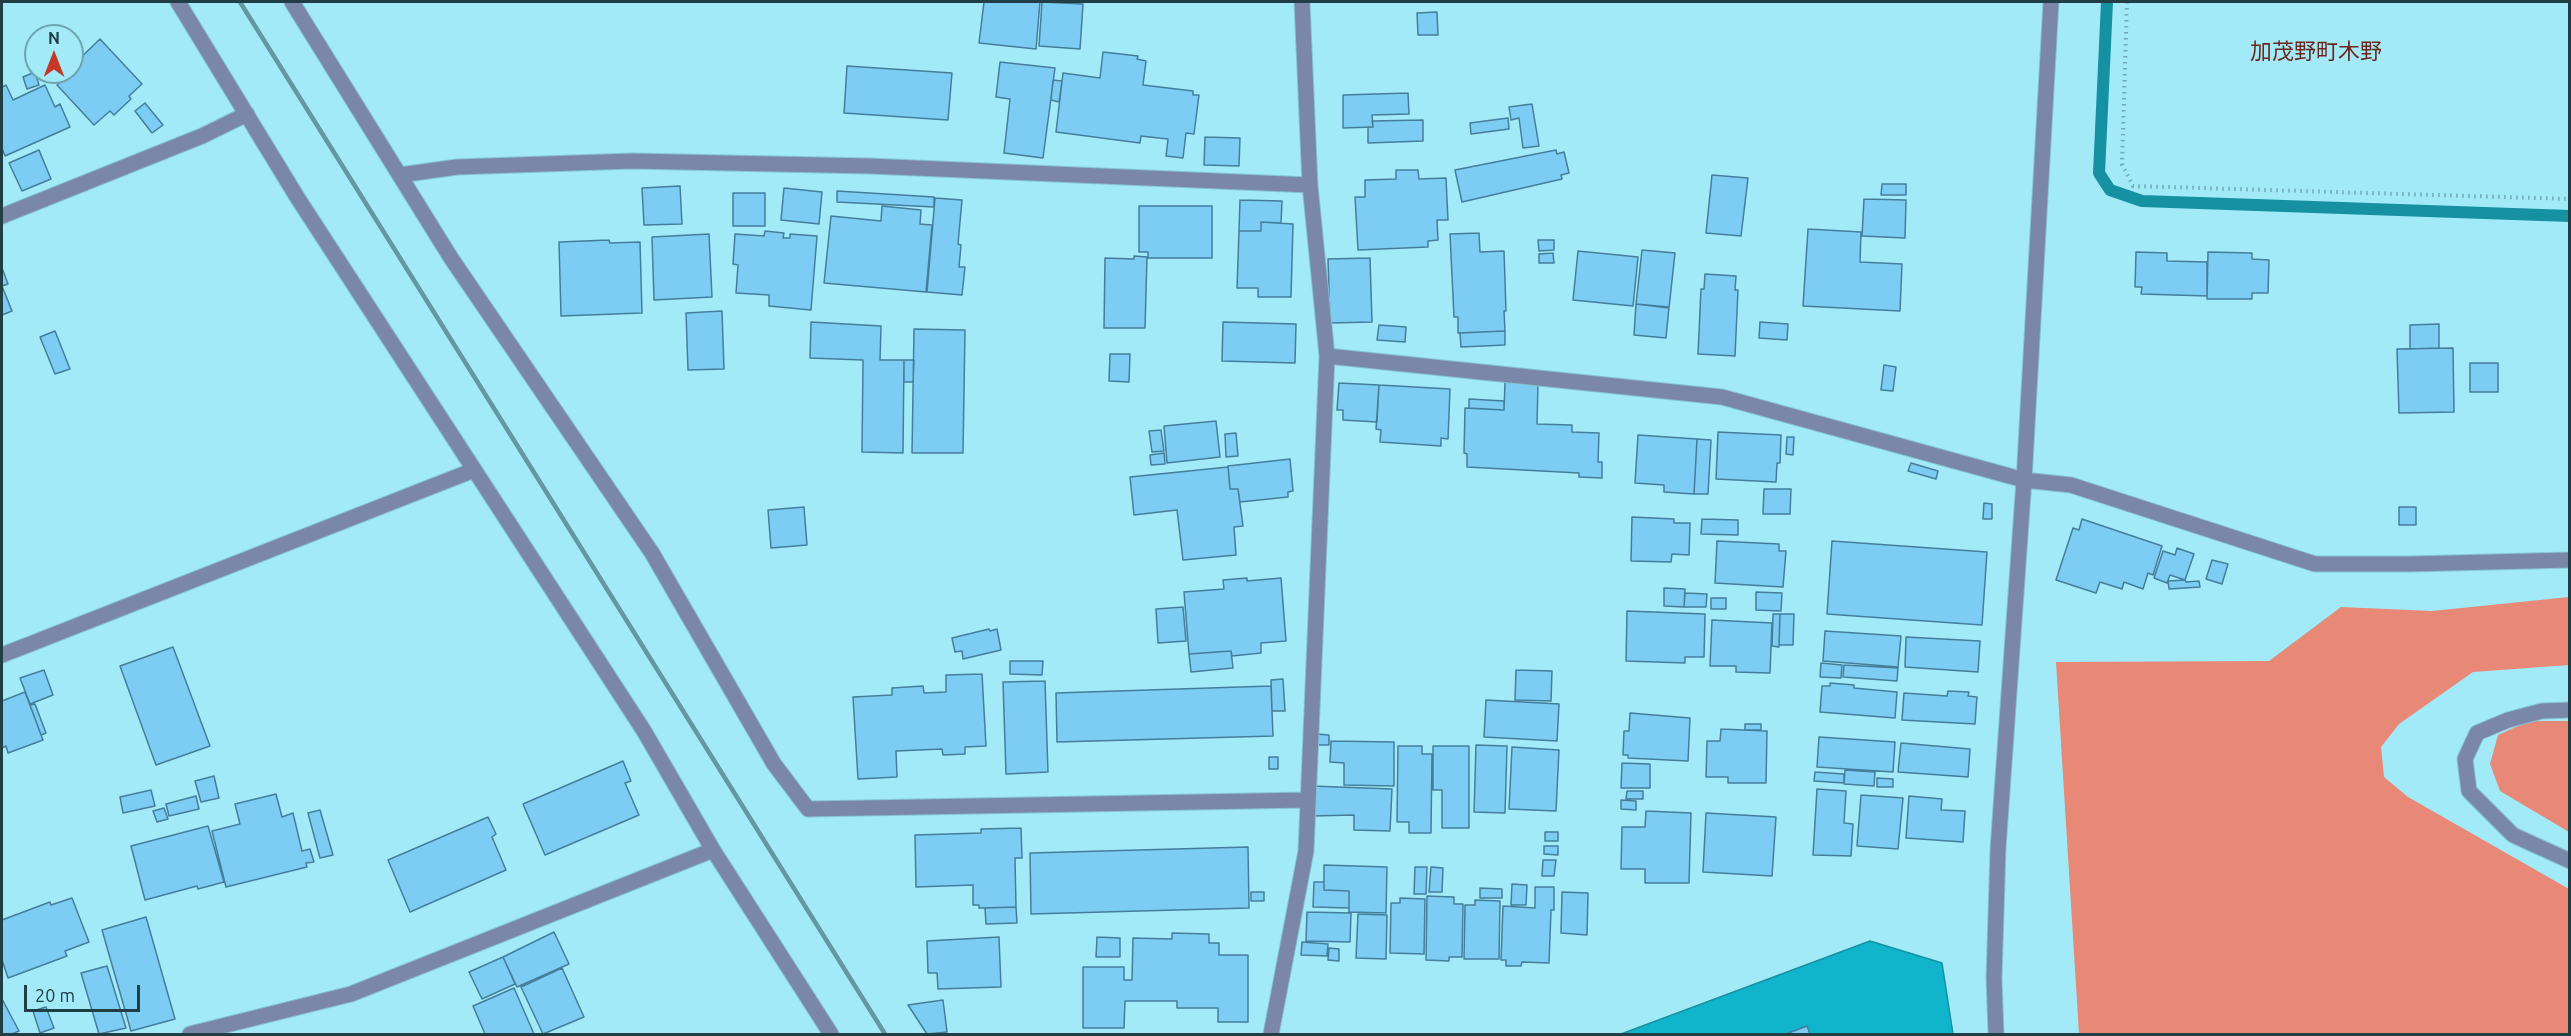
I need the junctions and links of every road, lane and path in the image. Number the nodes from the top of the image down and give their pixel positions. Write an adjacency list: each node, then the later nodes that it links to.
1 (178, 2): 6 (street)
2 (292, 2): 7 (street)
3 (1302, 2): 8 (street)
4 (2051, 2): 13 (street)
5 (2127, 2): 9 (path)
6 (247, 114): 10 (street); 12 (street)
7 (400, 175): 8 (street); 17 (street)
8 (1310, 185): 11 (street)
9 (2570, 199)
10 (2, 216)
11 (1327, 356): 13 (street); 17 (street)
12 (474, 470): 15 (street); 18 (street)
13 (2025, 480): 14 (street); 23 (street)
14 (2570, 560)
15 (2, 655)
16 (2570, 710): 19 (street)
17 (1307, 800): 22 (street)
18 (713, 850): 20 (street); 21 (street)
19 (2570, 861)
20 (190, 1035)
21 (831, 1035)
22 (1271, 1035)
23 (1996, 1035)

